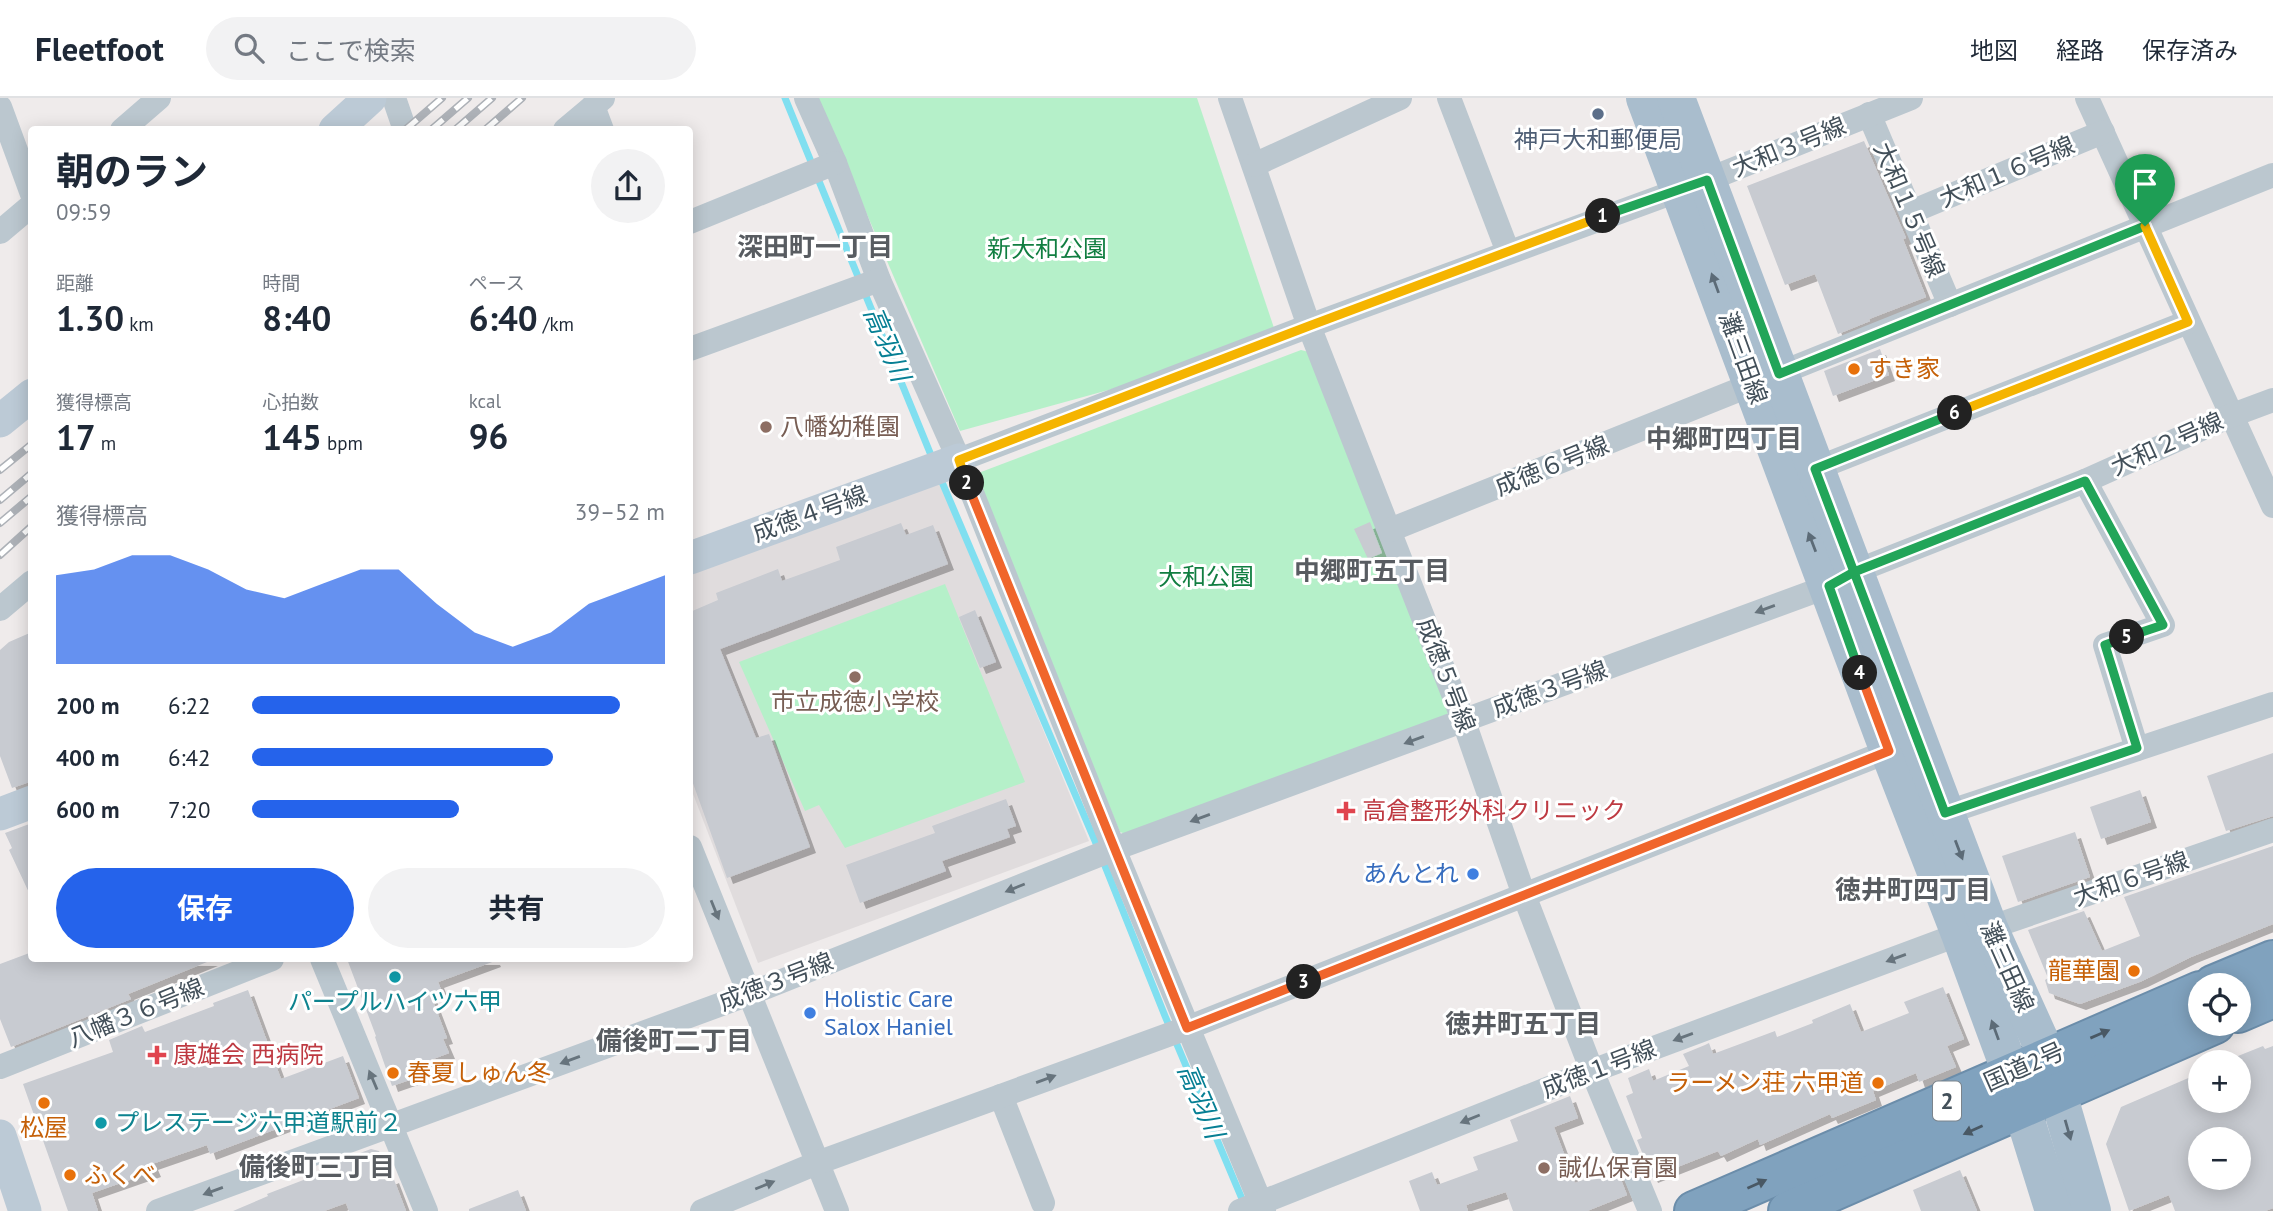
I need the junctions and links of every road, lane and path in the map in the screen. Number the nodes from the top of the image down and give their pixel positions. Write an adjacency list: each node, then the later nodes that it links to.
1 (159, 98): 15 (street)
2 (370, 98): 16 (street)
3 (394, 98): 17 (street)
4 (806, 98): 21 (street)
5 (1230, 98): 22 (street, 成徳５号線)
6 (1400, 98): 22 (street)
7 (1449, 98): 31 (street)
8 (1645, 98): 25 (main road, 灘三田線)
9 (1676, 98): 25 (main road, 灘三田線)
10 (1910, 98): 14 (street, 大和３号線)
11 (2087, 98): 20 (street)
12 (598, 102): 18 (street); 19 (street)
13 (0, 107): 24 (street)
14 (1869, 114): 25 (street, 大和３号線); 27 (street, 大和１５号線)
15 (126, 126)
16 (339, 126)
17 (404, 126)
18 (570, 126)
19 (601, 126)
20 (2103, 132): 27 (street, 大和１６号線); 29 (street)
21 (831, 164): 28 (street); 32 (street)
22 (1254, 166): 35 (street, 成徳５号線)
23 (2273, 175): 29 (street, 成徳６号線)
24 (28, 183)
25 (1693, 184): 31 (street, 成徳４号線); 37 (main road, 灘三田線)
26 (28, 208): 30 (street)
27 (1910, 212): 33 (street, 大和１５号線)
28 (693, 221)
29 (2145, 226): 33 (street, 成徳６号線); 34 (street)
30 (0, 232)
31 (1508, 252): 35 (street, 成徳４号線)
32 (878, 280): 36 (street); 42 (street)
33 (1950, 305): 37 (street, 成徳６号線)
34 (2188, 322): 40 (street); 43 (street)
35 (1309, 326): 42 (street, 成徳４号線); 46 (street, 成徳５号線)
36 (693, 348)
37 (1765, 380): 43 (main road, 灘三田線); 46 (street, 成徳６号線); 48 (main road, 灘三田線, one-way to 37)
38 (28, 398): 41 (street)
39 (2273, 400): 40 (street, 大和２号線)
40 (2230, 416): 44 (street, 大和２号線); 45 (street)
41 (0, 421)
42 (946, 465): 47 (street, 成徳４号線); 59 (street)
43 (1815, 469): 48 (main road, 灘三田線)
44 (2085, 481): 48 (street, 大和２号線); 53 (street)
45 (2273, 506)
46 (1390, 530): 52 (street, 成徳５号線)
47 (693, 557)
48 (1841, 579): 52 (street, 成徳３号線, one-way to 52); 54 (main road, 灘三田線); 56 (main road, 灘三田線)
49 (28, 585): 50 (street)
50 (0, 609)
51 (2273, 704): 53 (street)
52 (1464, 722): 59 (street, 成徳３号線, one-way to 59); 61 (street, 成徳５号線)
53 (2137, 748): 56 (street)
54 (1889, 751): 61 (street); 62 (main road, 灘三田線)
55 (28, 804): 57 (street)
56 (1945, 813): 62 (main road, 灘三田線, one-way to 62)
57 (0, 814)
58 (2273, 830): 62 (street, 大和６号線)
59 (1111, 850): 67 (street, 成徳３号線, one-way to 67); 71 (street)
60 (693, 854): 67 (street, one-way to 67)
61 (1524, 895): 71 (street); 75 (street, 成徳５号線)
62 (1975, 931): 73 (main road, 灘三田線); 75 (street, 成徳１号線, one-way to 75); 76 (main road, 灘三田線, one-way to 62)
63 (2273, 960): 66 (highway)
64 (264, 962): 74 (street, 八幡３６号線)
65 (323, 962): 80 (street, one-way to 65)
66 (2242, 973)
67 (749, 994): 80 (street, 成徳３号線, one-way to 80); 82 (street)
68 (2188, 996): 73 (highway, 国道2号 / 2, one-way to 68)
69 (2273, 998): 70 (highway)
70 (2251, 1007)
71 (1177, 1031): 78 (street, one-way to 71); 84 (street)
72 (2188, 1036): 77 (highway, 国道2号 / 2)
73 (2047, 1056): 76 (highway, 国道2号 / 2); 77 (main road, 灘三田線)
74 (0, 1067)
75 (1592, 1071): 84 (street, 成徳１号線, one-way to 84); 90 (street, 成徳５号線)
76 (2011, 1073): 79 (main road, 灘三田線); 91 (highway, 国道2号 / 2, one-way to 76)
77 (2058, 1094): 79 (highway, 国道2号 / 2); 94 (main road, 灘三田線, one-way to 94)
78 (1001, 1096): 82 (street); 83 (street)
79 (2022, 1109): 92 (highway, 国道2号 / 2, one-way to 92); 93 (main road, 灘三田線)
80 (392, 1126): 86 (street, 成徳３号線, one-way to 86); 87 (street)
81 (0, 1136): 85 (street)
82 (817, 1163): 88 (street, one-way to 82); 89 (street)
83 (1043, 1203)
84 (1254, 1208)
85 (24, 1211)
86 (158, 1211)
87 (426, 1211)
88 (702, 1211)
89 (837, 1211)
90 (1650, 1211)
91 (1694, 1211)
92 (1788, 1211)
93 (2054, 1211)
94 (2092, 1211)

